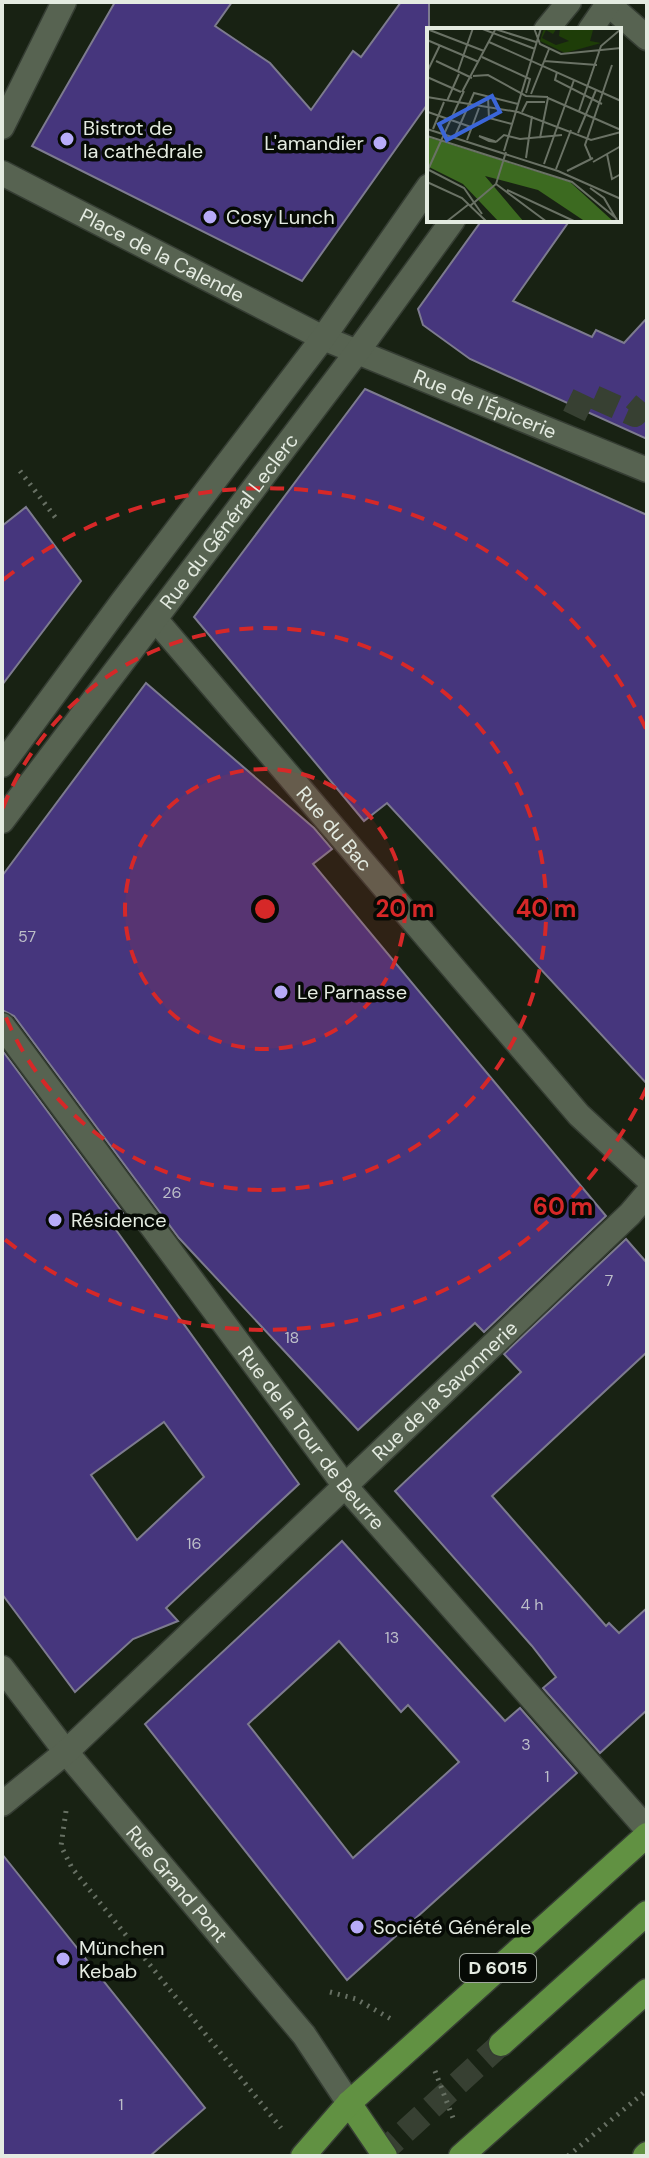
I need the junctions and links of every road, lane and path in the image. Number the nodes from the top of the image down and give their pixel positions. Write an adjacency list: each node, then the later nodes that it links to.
1 (64, 2): 7 (street)
2 (569, 2): 4 (street)
3 (607, 3): 5 (street); 6 (street)
4 (548, 28)
5 (591, 28)
6 (647, 38)
7 (2, 127)
8 (2, 173): 11 (street, Place de la Calende)
9 (427, 189): 11 (street, Rue du Général Leclerc)
10 (452, 222): 12 (street, Rue du Général Leclerc)
11 (323, 338): 12 (street, Rue de l'Épicerie); 17 (street, Rue du Général Leclerc)
12 (357, 352): 13 (street, Rue de l'Épicerie); 16 (street, Rue du Général Leclerc)
13 (647, 470)
14 (20, 471): 15 (path)
15 (58, 521)
16 (155, 619): 18 (street, Rue du Général Leclerc); 20 (street, Rue du Bac)
17 (2, 765)
18 (2, 821)
19 (2, 1025): 22 (street, Rue de la Tour de Beurre)
20 (647, 1178)
21 (647, 1194): 22 (street, Rue de la Savonnerie)
22 (345, 1486): 24 (street, Rue de la Savonnerie); 26 (street, Rue de la Tour de Beurre)
23 (2, 1668): 24 (street, Rue Grand Pont)
24 (58, 1758): 25 (street, Rue de la Savonnerie); 34 (street, Rue Grand Pont); 35 (path)
25 (2, 1804)
26 (647, 1832): 34 (main road, D 6015)
27 (647, 1913): 31 (main road, D 6015)
28 (647, 1991): 39 (main road)
29 (330, 1992): 30 (path)
30 (391, 2019)
31 (501, 2044)
32 (434, 2066): 36 (path)
33 (647, 2090): 40 (path)
34 (349, 2103): 37 (main road, D 6015); 38 (main road)
35 (275, 2121)
36 (456, 2123)
37 (303, 2156)
38 (385, 2156)
39 (461, 2156)
40 (568, 2156)

